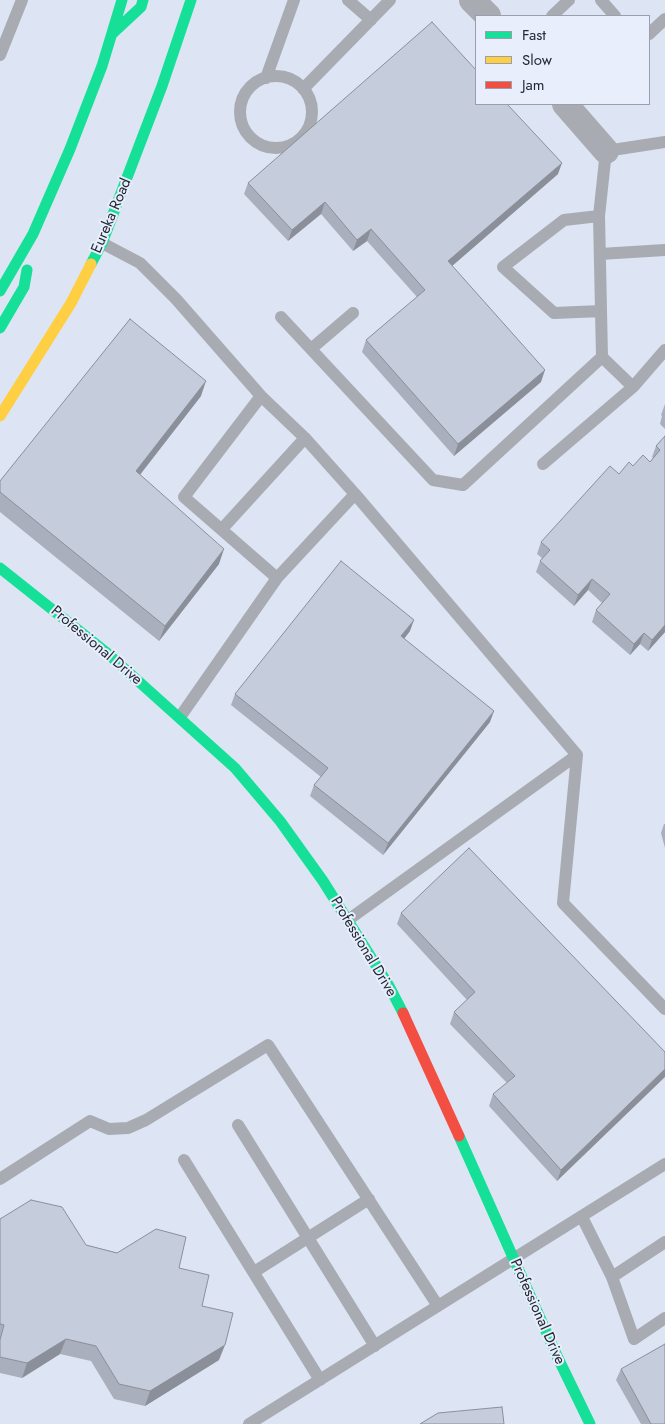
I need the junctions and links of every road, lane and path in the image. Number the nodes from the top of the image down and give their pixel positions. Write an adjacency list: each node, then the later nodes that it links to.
1 (22, 0): 18 (lane)
2 (122, 0): 16 (street)
3 (143, 0): 16 (street)
4 (191, 0): 26 (street, Eureka Road)
5 (294, 0): 19 (lane)
6 (348, 0): 15 (lane)
7 (390, 0): 15 (lane)
8 (472, 0): 11 (street)
9 (569, 0): 12 (lane)
10 (601, 0): 13 (lane)
11 (487, 15)
12 (553, 15)
13 (614, 15)
14 (665, 19): 17 (lane)
15 (371, 20): 20 (lane)
16 (113, 33): 25 (street)
17 (650, 33)
18 (0, 55)
19 (266, 78): 20 (lane); 20 (lane)
20 (303, 89)
21 (566, 105): 23 (street)
22 (665, 142): 23 (lane)
23 (606, 151): 24 (lane)
24 (599, 216): 28 (lane); 30 (lane)
25 (33, 234): 29 (street); 33 (street)
26 (102, 243): 38 (lane); 39 (street, Eureka Road)
27 (665, 250): 28 (lane)
28 (600, 254): 30 (lane)
29 (0, 291)
30 (601, 311): 36 (lane)
31 (353, 313): 34 (lane)
32 (281, 316): 34 (lane)
33 (0, 328)
34 (311, 349): 36 (lane)
35 (665, 350): 37 (lane)
36 (602, 357): 37 (lane)
37 (633, 387): 41 (lane)
38 (261, 396): 40 (lane); 43 (lane)
39 (0, 416)
40 (305, 438): 42 (lane); 43 (lane)
41 (542, 464)
42 (355, 494): 45 (lane); 47 (lane)
43 (222, 529): 45 (lane)
44 (0, 568): 46 (street, Professional Drive)
45 (277, 578): 46 (lane)
46 (180, 717): 48 (street, Professional Drive)
47 (577, 755): 48 (lane); 49 (lane)
48 (348, 920): 58 (street, Professional Drive)
49 (665, 1009)
50 (238, 1125): 56 (lane)
51 (184, 1160): 59 (lane)
52 (665, 1164): 55 (lane)
53 (0, 1180): 54 (lane)
54 (369, 1199): 56 (lane); 61 (lane)
55 (582, 1216): 58 (lane); 60 (lane)
56 (308, 1239): 59 (lane); 63 (lane)
57 (665, 1242): 60 (lane)
58 (513, 1260): 61 (lane); 66 (street, Professional Drive)
59 (254, 1272): 64 (lane)
60 (612, 1277): 62 (lane)
61 (438, 1306): 63 (lane)
62 (665, 1318)
63 (375, 1346): 64 (lane)
64 (320, 1380): 65 (lane)
65 (249, 1424)
66 (590, 1424)

